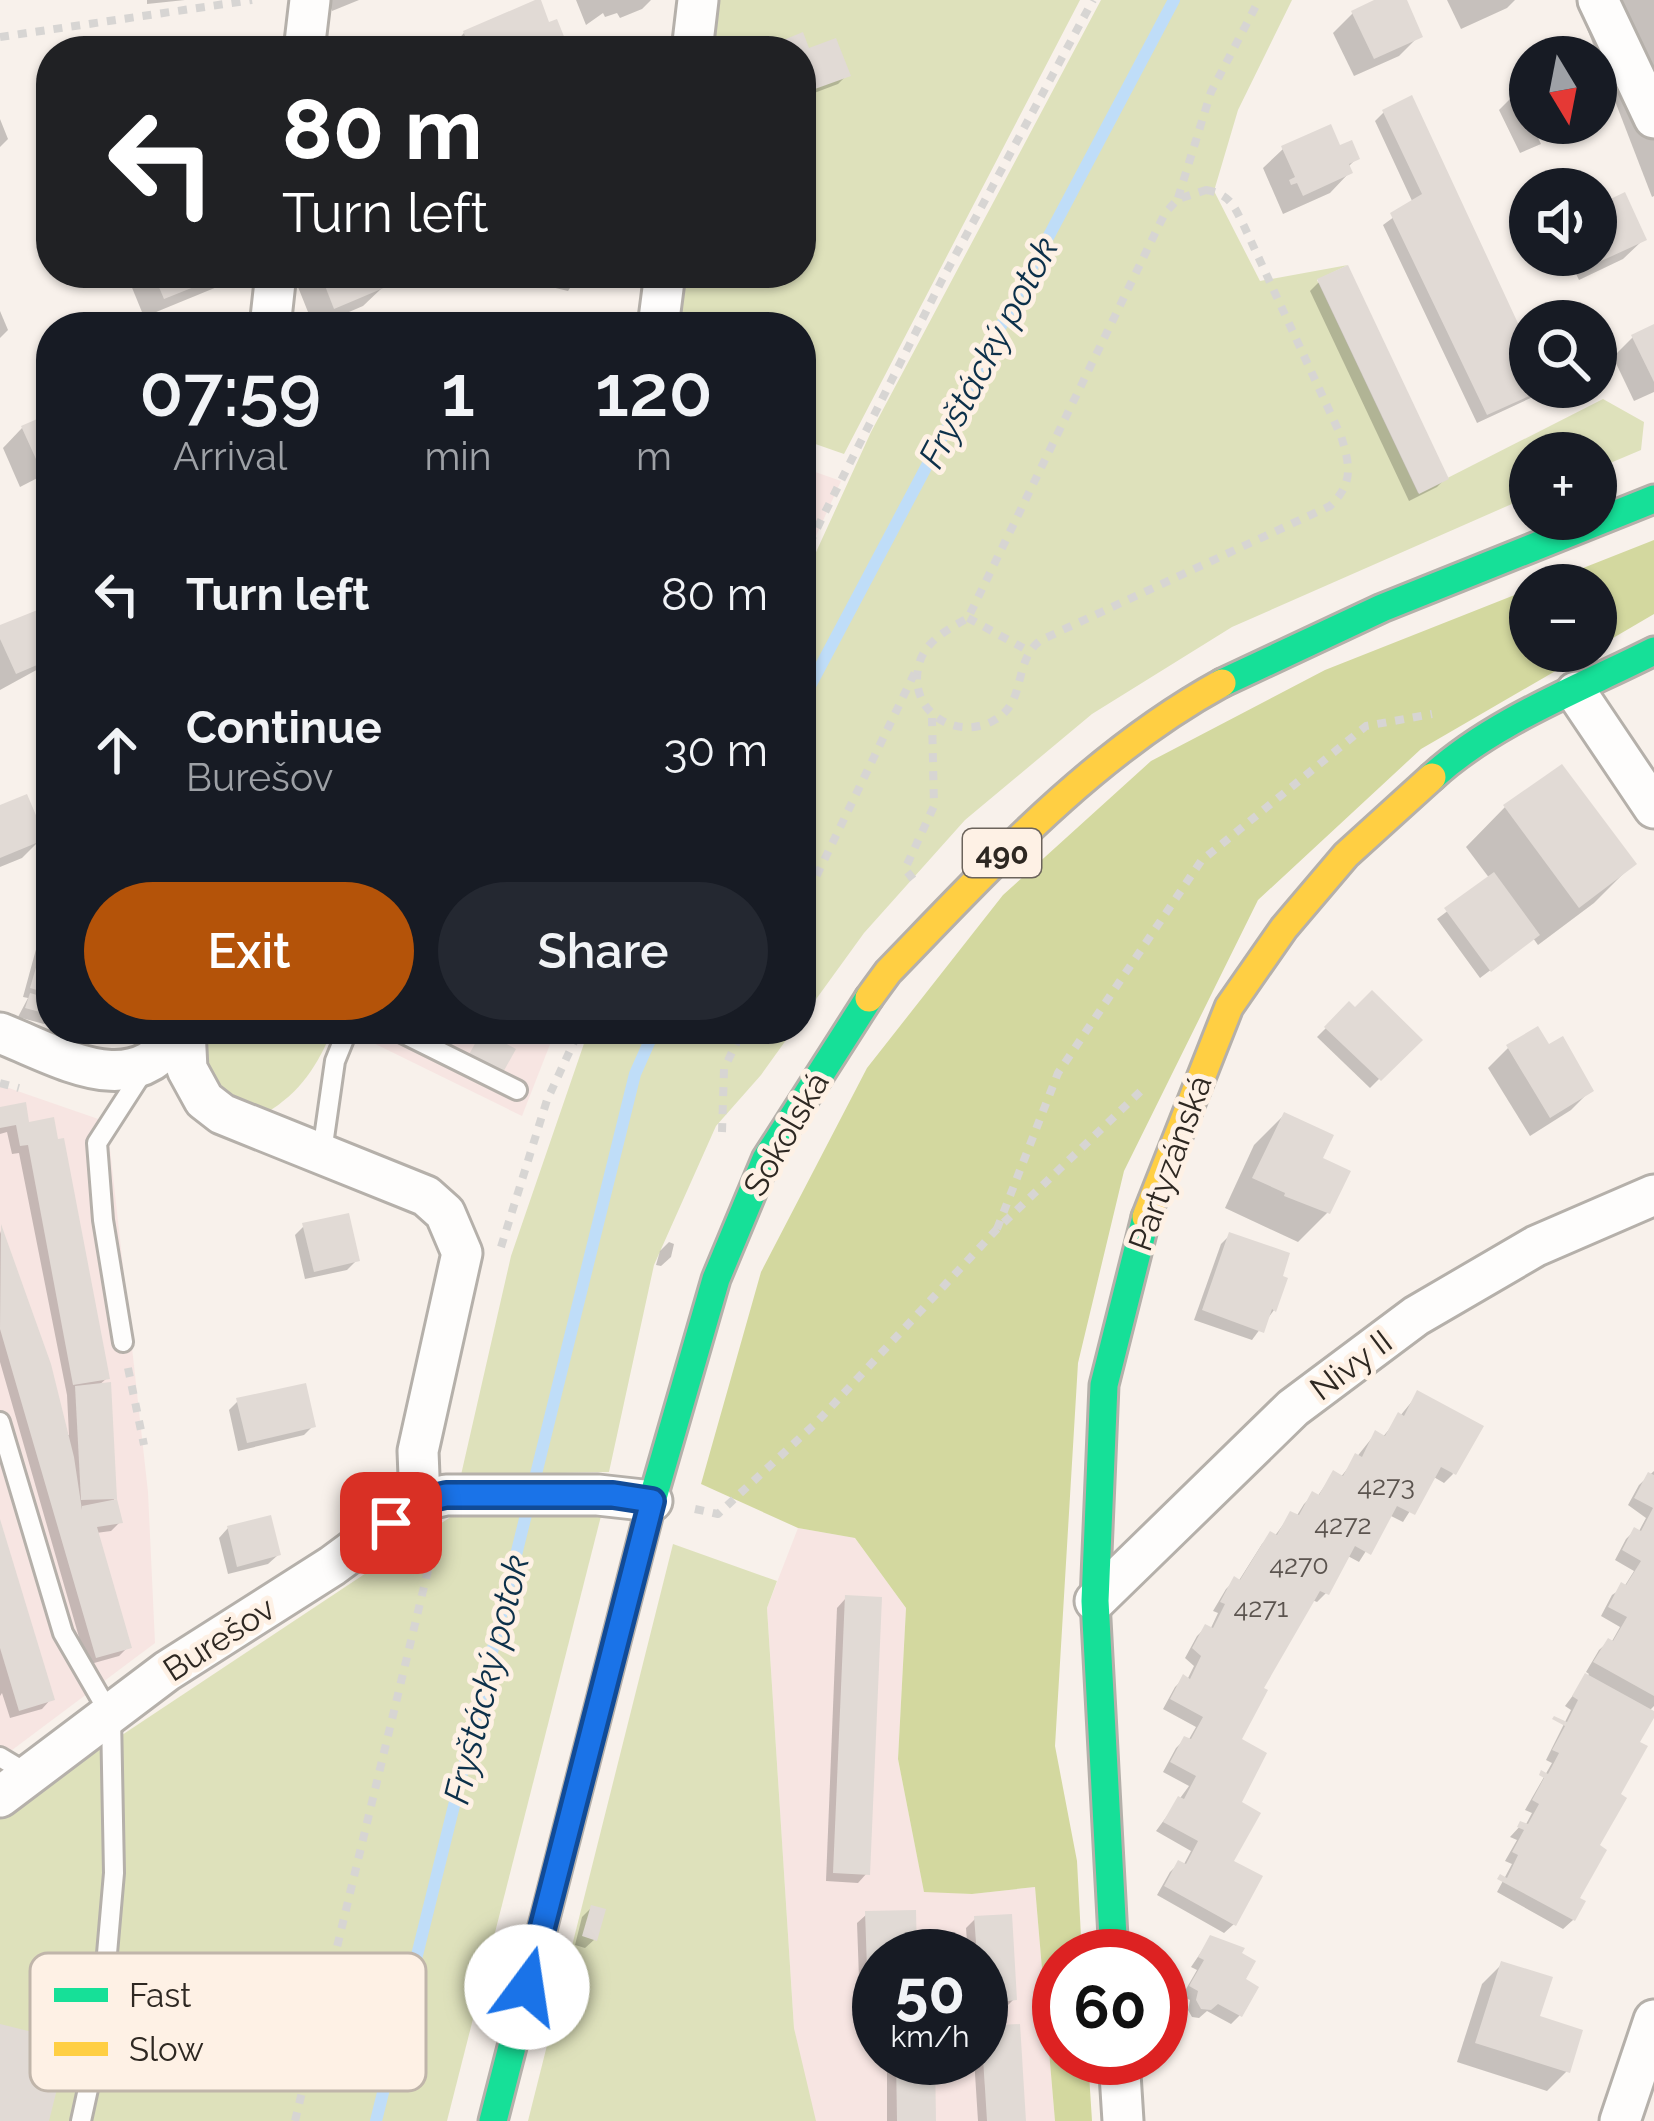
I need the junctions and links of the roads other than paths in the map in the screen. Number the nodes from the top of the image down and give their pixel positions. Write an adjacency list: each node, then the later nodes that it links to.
1 (310, 0): 4 (street)
2 (698, 0): 5 (street)
3 (1598, 0): 6 (street)
4 (306, 36)
5 (694, 36)
6 (1654, 118)
7 (1654, 499): 23 (main road, Sokolská / 490)
8 (1654, 651): 9 (main road, Partyzánská)
9 (1576, 692): 10 (street); 24 (main road, Partyzánská)
10 (1654, 808)
11 (0, 1033): 16 (street)
12 (171, 1044): 16 (street)
13 (184, 1044): 18 (street)
14 (342, 1044): 18 (lane)
15 (424, 1044): 17 (lane)
16 (146, 1066): 20 (lane)
17 (518, 1090)
18 (322, 1152): 22 (street)
19 (1654, 1195): 24 (street, Nivy II)
20 (123, 1342)
21 (0, 1422): 25 (lane)
22 (442, 1497): 23 (street); 25 (street, Burešov)
23 (652, 1501): 33 (main road, Sokolská / 490)
24 (1095, 1601): 27 (main road, Partyzánská)
25 (111, 1716): 26 (street, Burešov); 28 (lane)
26 (10, 1776)
27 (1113, 1929)
28 (108, 1953)
29 (1654, 2020): 35 (street)
30 (1121, 2085): 34 (street)
31 (88, 2091): 32 (lane)
32 (81, 2121)
33 (493, 2121)
34 (1123, 2121)
35 (1620, 2121)

